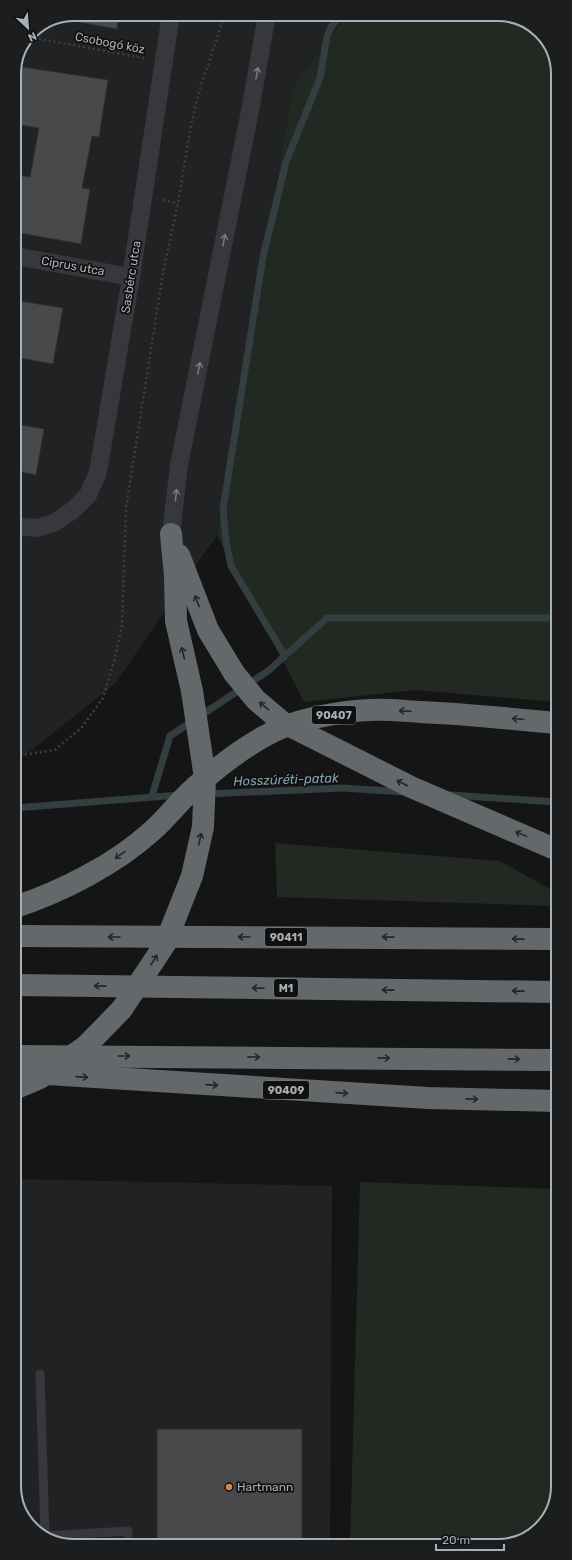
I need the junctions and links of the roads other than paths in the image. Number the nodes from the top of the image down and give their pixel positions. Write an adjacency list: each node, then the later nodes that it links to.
1 (170, 21): 4 (street, Sasbérc utca)
2 (266, 21): 6 (street, one-way to 2)
3 (21, 257): 4 (street, Ciprus utca)
4 (131, 277): 5 (street, Sasbérc utca)
5 (21, 527)
6 (172, 534): 8 (highway, one-way to 6, bridge); 17 (highway, one-way to 6, bridge)
7 (551, 722): 9 (highway, 90407, one-way to 9)
8 (551, 847)
9 (21, 904)
10 (21, 936): 11 (highway, 90411, one-way to 10)
11 (551, 939)
12 (21, 985): 13 (highway, M1, one-way to 12)
13 (551, 992)
14 (21, 1056): 15 (highway, one-way to 15)
15 (551, 1060)
16 (21, 1072): 18 (highway, 90409, one-way to 18)
17 (21, 1086)
18 (551, 1101)
19 (40, 1374): 20 (lane)
20 (45, 1530)
21 (55, 1535): 22 (lane)
22 (128, 1539)

